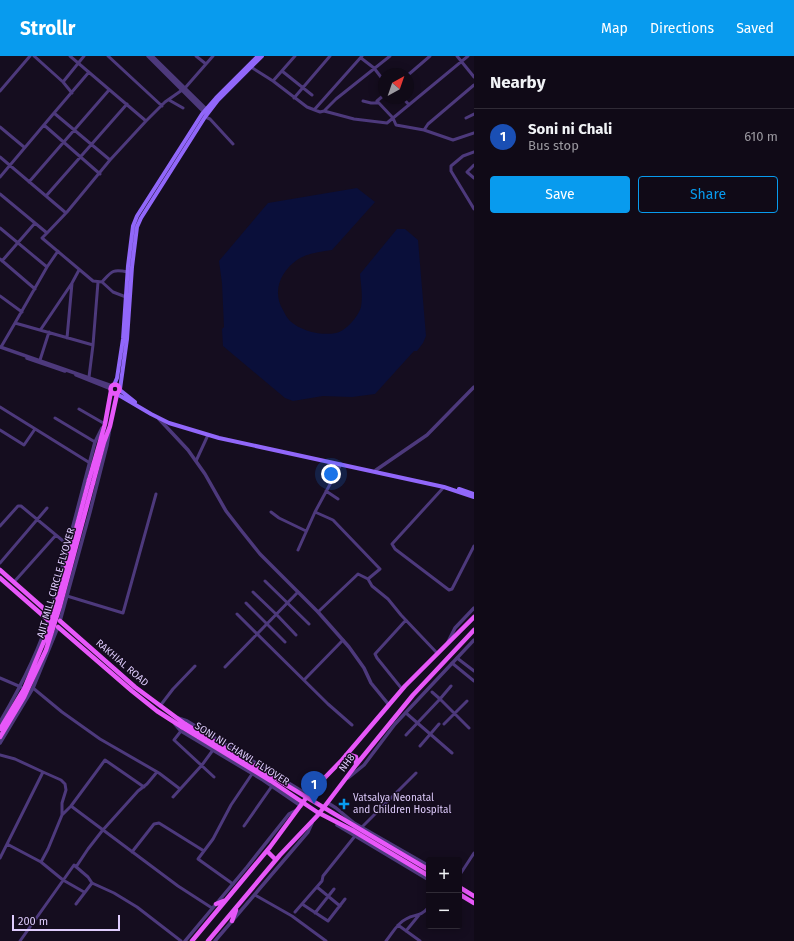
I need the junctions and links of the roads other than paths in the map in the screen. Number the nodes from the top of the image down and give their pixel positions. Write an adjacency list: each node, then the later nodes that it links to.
1 (30, 56): 35 (street)
2 (34, 56): 30 (street)
3 (70, 56): 20 (street)
4 (84, 56): 20 (street)
5 (108, 56): 45 (street)
6 (148, 56): 33 (street)
7 (152, 56): 33 (street)
8 (196, 56): 21 (street)
9 (213, 56): 21 (street)
10 (258, 56): 50 (main road)
11 (262, 56): 22 (main road)
12 (295, 56): 25 (street)
13 (330, 56): 32 (street)
14 (390, 56): 23 (street)
15 (430, 56): 24 (street)
16 (457, 56): 19 (street)
17 (468, 56): 19 (street)
18 (361, 57): 23 (street); 47 (street)
19 (461, 62): 28 (street); 44 (street)
20 (79, 63): 26 (street); 30 (street)
21 (206, 64): 33 (street)
22 (251, 67): 29 (street); 50 (main road)
23 (374, 68): 27 (street); 48 (street)
24 (414, 69)
25 (282, 71): 29 (street); 32 (street)
26 (89, 72): 34 (street); 36 (street)
27 (378, 73)
28 (474, 77)
29 (273, 81): 38 (street)
30 (63, 82): 36 (street)
31 (474, 85): 60 (street)
32 (303, 88): 37 (street); 38 (street)
33 (184, 89): 39 (street); 50 (street)
34 (109, 90): 42 (street); 59 (street)
35 (0, 91)
36 (72, 93): 49 (street)
37 (312, 95)
38 (294, 98): 47 (street)
39 (169, 100): 45 (street); 46 (street)
40 (363, 101): 41 (street)
41 (378, 103)
42 (127, 104): 54 (street); 63 (street)
43 (380, 104): 52 (street)
44 (409, 105): 52 (street)
45 (162, 106): 54 (street)
46 (183, 108)
47 (314, 110): 48 (street)
48 (324, 111): 55 (street)
49 (54, 113): 56 (street); 59 (street)
50 (206, 113): 64 (street); 88 (main road); 105 (main road)
51 (474, 114): 53 (street)
52 (393, 118): 55 (street); 57 (street)
53 (466, 118)
54 (146, 121): 69 (street)
55 (387, 123): 57 (street)
56 (44, 125): 62 (street); 65 (street)
57 (396, 125): 60 (street)
58 (0, 127): 65 (street)
59 (75, 130): 62 (street); 63 (street)
60 (424, 130): 61 (street)
61 (474, 133)
62 (64, 143): 68 (street); 75 (street)
63 (91, 144): 68 (street); 69 (street)
64 (233, 144)
65 (24, 147): 70 (street)
66 (474, 152): 78 (street)
67 (0, 157): 70 (street)
68 (80, 157): 72 (street); 77 (street)
69 (110, 160): 72 (street)
70 (9, 165): 73 (street); 75 (street)
71 (474, 165): 74 (street)
72 (100, 174): 79 (street)
73 (0, 177)
74 (474, 178)
75 (29, 182): 77 (street)
76 (0, 194): 80 (street)
77 (46, 196): 79 (street)
78 (474, 209)
79 (66, 213): 82 (street)
80 (35, 223): 82 (street); 83 (street)
81 (0, 228): 83 (street)
82 (47, 233): 84 (street)
83 (18, 243): 85 (street); 86 (street)
84 (58, 251): 86 (street); 87 (street)
85 (1, 260): 91 (street)
86 (47, 267): 91 (street)
87 (79, 270): 89 (street); 90 (street)
88 (128, 272): 89 (street); 93 (main road)
89 (100, 282): 93 (street); 99 (street)
90 (72, 283): 96 (street); 98 (street)
91 (35, 289): 94 (street)
92 (0, 296): 94 (street)
93 (126, 297): 104 (main road)
94 (22, 312): 95 (street)
95 (15, 323): 96 (street); 100 (street)
96 (41, 329): 97 (street)
97 (49, 332): 98 (street); 101 (street)
98 (67, 338): 99 (street)
99 (93, 345): 102 (street)
100 (0, 348): 101 (street); 104 (street)
101 (40, 360): 102 (street)
102 (89, 377): 104 (street)
103 (474, 387): 119 (street)
104 (112, 388): 105 (main road); 105 (main road); 110 (main road, AJIT MILL CIRCLE FLYOVER)
105 (119, 391): 108 (main road); 111 (main road, AJIT MILL CIRCLE FLYOVER)
106 (0, 407): 112 (street)
107 (79, 409): 110 (street)
108 (158, 417): 114 (main road); 116 (street); 119 (main road)
109 (55, 418): 115 (street)
110 (105, 424): 115 (street); 120 (main road, AJIT MILL CIRCLE FLYOVER)
111 (110, 426): 120 (main road, AJIT MILL CIRCLE FLYOVER); 145 (street)
112 (35, 429): 113 (street); 117 (street)
113 (0, 430)
114 (208, 435): 116 (street); 118 (main road)
115 (95, 442): 117 (street)
116 (196, 461): 144 (street)
117 (90, 463): 134 (street)
118 (341, 464): 119 (main road); 122 (street)
119 (376, 471): 121 (main road); 124 (main road)
120 (91, 481): 197 (main road, AJIT MILL CIRCLE FLYOVER, bridge); 200 (main road, AJIT MILL CIRCLE FLYOVER, bridge)
121 (444, 487): 125 (main road); 135 (street)
122 (326, 491): 126 (street); 129 (street)
123 (156, 494): 145 (street)
124 (474, 494)
125 (474, 497)
126 (338, 498)
127 (47, 508): 130 (street)
128 (271, 512): 132 (street)
129 (315, 512): 132 (street); 140 (street)
130 (38, 520): 131 (street); 133 (street); 137 (street)
131 (0, 526)
132 (306, 531): 136 (street)
133 (56, 535): 134 (street); 142 (street)
134 (68, 545): 150 (street)
135 (474, 546)
136 (298, 550)
137 (0, 563)
138 (0, 570): 142 (main road)
139 (0, 578): 154 (main road)
140 (368, 579): 149 (street); 155 (street)
141 (265, 581): 147 (street)
142 (14, 582): 150 (main road)
143 (253, 592): 152 (street)
144 (298, 592): 147 (street); 149 (street)
145 (67, 596): 156 (street)
146 (246, 603): 157 (street)
147 (288, 604): 152 (street); 158 (street)
148 (474, 608): 166 (street)
149 (318, 612): 163 (street)
150 (50, 614): 154 (street); 156 (street)
151 (237, 614): 161 (street)
152 (277, 615): 157 (street); 162 (street)
153 (474, 617): 166 (main road, NH8)
154 (48, 620): 159 (street); 179 (street)
155 (406, 620): 169 (street); 181 (street)
156 (60, 621): 159 (street); 186 (main road, RAKHIAL ROAD)
157 (268, 624): 161 (street); 165 (street)
158 (309, 624)
159 (58, 627): 180 (street); 189 (main road, RAKHIAL ROAD)
160 (474, 630): 167 (main road, NH8)
161 (257, 634): 173 (street); 176 (street)
162 (296, 635)
163 (343, 640): 176 (street); 185 (street)
164 (474, 640): 168 (street)
165 (285, 642)
166 (446, 645): 169 (main road, NH8)
167 (458, 647): 168 (street); 208 (main road, NH8)
168 (463, 652): 170 (street)
169 (437, 653): 181 (main road, NH8)
170 (457, 658): 171 (street); 174 (street)
171 (452, 663): 177 (street); 187 (street)
172 (195, 666): 186 (street)
173 (225, 667)
174 (474, 671)
175 (0, 678): 179 (street)
176 (304, 680): 194 (street)
177 (474, 680)
178 (450, 686): 183 (street)
179 (20, 687): 190 (street)
180 (33, 688): 201 (street); 210 (street)
181 (402, 689): 185 (main road, NH8)
182 (432, 692): 183 (street)
183 (440, 699): 188 (street); 191 (street)
184 (467, 701): 188 (street)
185 (389, 705): 206 (main road, NH8)
186 (160, 706): 189 (main road, RAKHIAL ROAD)
187 (406, 713): 191 (street); 214 (street)
188 (455, 714): 193 (street); 196 (street)
189 (172, 718): 195 (main road, SONI NI CHAWL FLYOVER); 218 (street)
190 (0, 722)
191 (417, 723): 198 (street); 199 (street)
192 (439, 724): 198 (street)
193 (444, 724)
194 (352, 725)
195 (183, 727): 203 (street); 207 (street); 240 (main road, SONI NI CHAWL FLYOVER, bridge); 242 (main road, SONI NI CHAWL FLYOVER, bridge)
196 (469, 728)
197 (0, 729)
198 (430, 734): 202 (street); 204 (street)
199 (406, 735)
200 (0, 737)
201 (0, 743)
202 (420, 746)
203 (213, 750): 207 (street); 212 (street)
204 (452, 753)
205 (0, 755): 209 (street)
206 (346, 756): 208 (main road); 218 (main road, NH8)
207 (202, 765): 213 (street); 217 (street)
208 (356, 765): 214 (main road, NH8)
209 (42, 772): 223 (street); 230 (street)
210 (157, 772): 216 (street); 217 (street)
211 (416, 773): 227 (street)
212 (252, 774): 215 (street); 231 (street)
213 (214, 777)
214 (344, 781): 220 (main road, NH8)
215 (272, 786): 222 (street); 226 (street)
216 (144, 787): 221 (street); 228 (street)
217 (180, 789): 219 (street)
218 (309, 794): 222 (main road, NH8)
219 (173, 797)
220 (328, 803): 224 (main road, NH8); 227 (street)
221 (71, 806): 223 (street); 228 (street)
222 (299, 808): 232 (main road, NH8); 246 (street)
223 (62, 815): 237 (street)
224 (318, 815): 225 (main road, NH8); 229 (street)
225 (313, 820): 236 (main road, NH8); 251 (street)
226 (244, 826)
227 (362, 828): 238 (street)
228 (102, 831): 233 (street); 239 (street)
229 (355, 836): 243 (street); 247 (street)
230 (7, 844): 235 (street); 237 (street)
231 (204, 851): 233 (street); 246 (street)
232 (267, 851): 236 (main road); 255 (main road, NH8)
233 (132, 852): 263 (street)
234 (474, 853): 241 (street)
235 (0, 858)
236 (276, 860): 257 (main road, NH8)
237 (41, 862): 244 (street)
238 (426, 864)
239 (76, 867): 244 (street); 245 (street)
240 (426, 868)
241 (462, 871)
242 (426, 874)
243 (426, 878)
244 (63, 880): 250 (street); 273 (street)
245 (92, 883): 250 (street); 274 (street)
246 (233, 884): 260 (street)
247 (317, 887): 252 (street); 261 (street)
248 (334, 889): 252 (street)
249 (462, 889): 254 (main road)
250 (84, 892): 259 (street)
251 (255, 894): 257 (street); 279 (street)
252 (328, 896): 262 (street); 267 (street)
253 (462, 896): 258 (main road)
254 (474, 896)
255 (227, 899): 260 (main road); 276 (main road, NH8)
256 (345, 899): 262 (street)
257 (245, 901): 264 (main road, NH8); 269 (street)
258 (474, 903)
259 (76, 904)
260 (216, 904): 263 (street)
261 (302, 904): 266 (street); 267 (street)
262 (340, 906): 267 (street)
263 (212, 908): 275 (street)
264 (236, 908): 269 (main road); 277 (main road, NH8)
265 (426, 909): 268 (street)
266 (295, 912)
267 (315, 913)
268 (419, 915): 270 (street); 271 (street)
269 (232, 921): 278 (street)
270 (398, 925): 271 (street); 272 (street)
271 (406, 931): 282 (street)
272 (389, 937): 280 (street); 281 (street)
273 (20, 941)
274 (181, 941)
275 (185, 941)
276 (192, 941)
277 (208, 941)
278 (215, 941)
279 (326, 941)
280 (386, 941)
281 (393, 941)
282 (420, 941)

